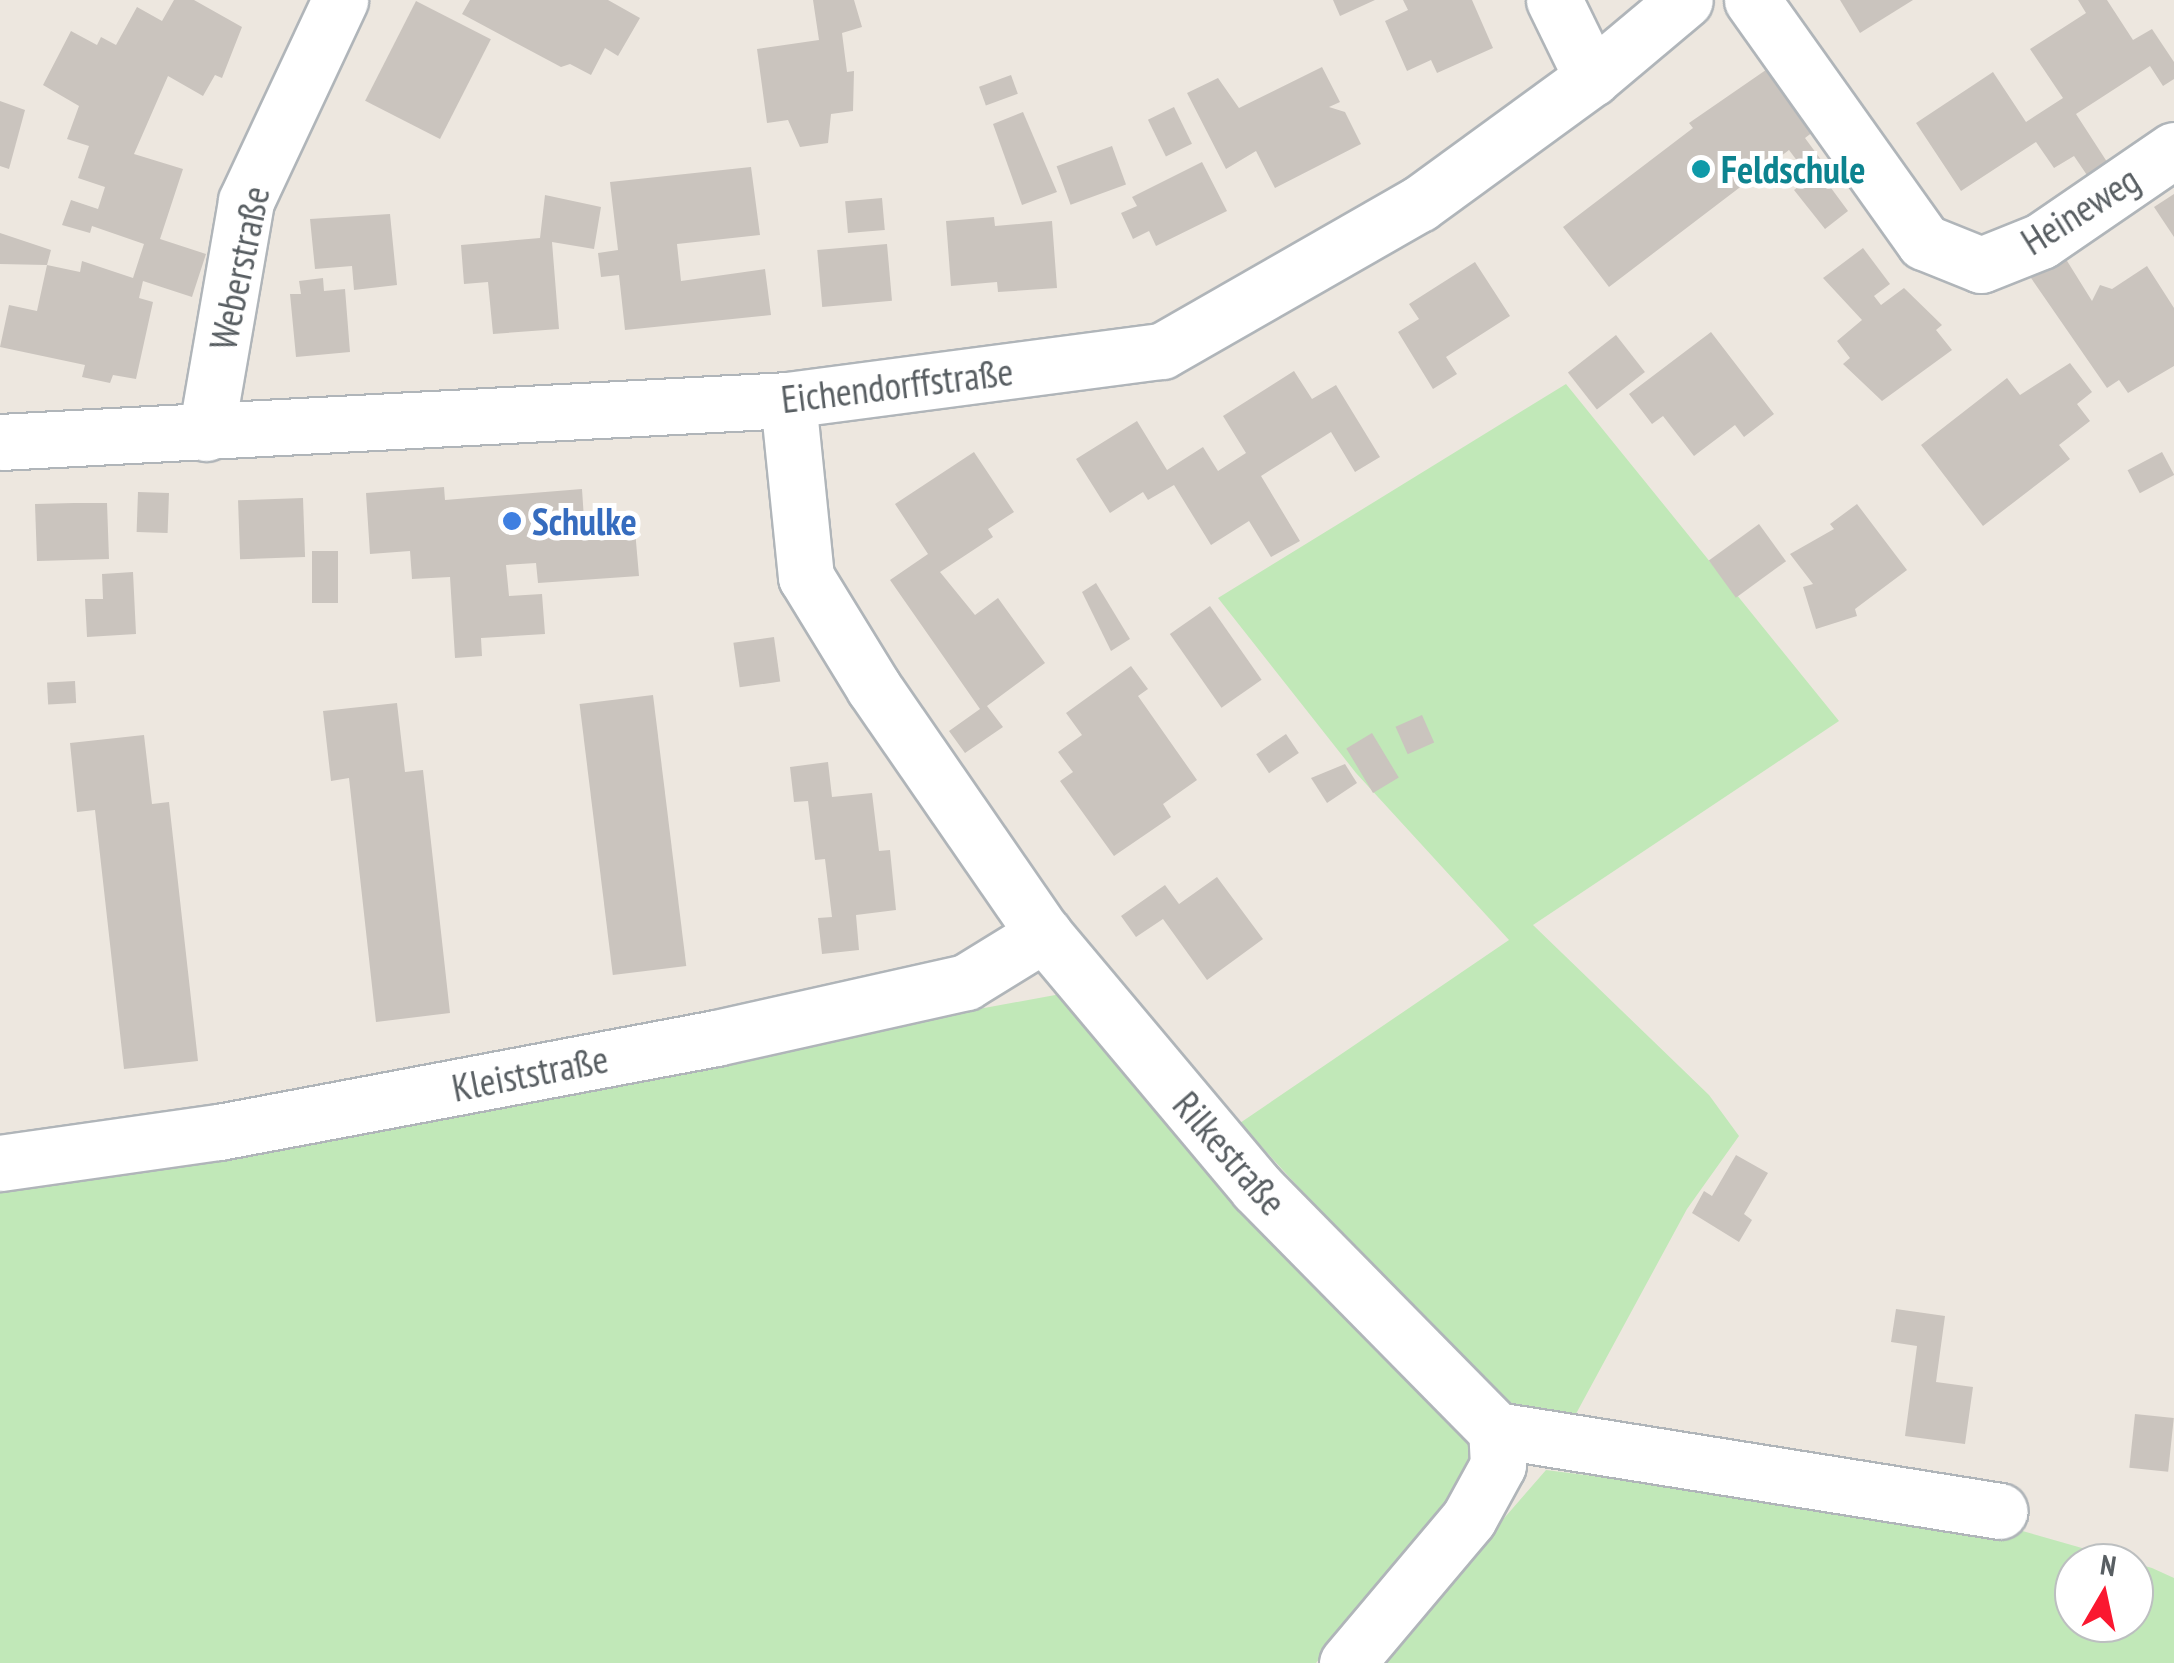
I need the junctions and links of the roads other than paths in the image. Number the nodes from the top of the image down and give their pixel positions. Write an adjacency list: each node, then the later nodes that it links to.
1 (340, 0): 8 (street, Weberstraße)
2 (1554, 0): 5 (street)
3 (1685, 0): 5 (street, Eichendorffstraße)
4 (1752, 0): 6 (street, Heineweg)
5 (1592, 78): 7 (street, Eichendorffstraße)
6 (2174, 150)
7 (788, 400): 8 (street, Eichendorffstraße); 10 (street, Rilkestraße)
8 (206, 433): 9 (street, Eichendorffstraße)
9 (0, 442)
10 (1044, 934): 11 (street, Kleiststraße); 12 (street, Rilkestraße)
11 (0, 1163)
12 (1496, 1430): 13 (street); 14 (street)
13 (2000, 1510)
14 (1348, 1663)

